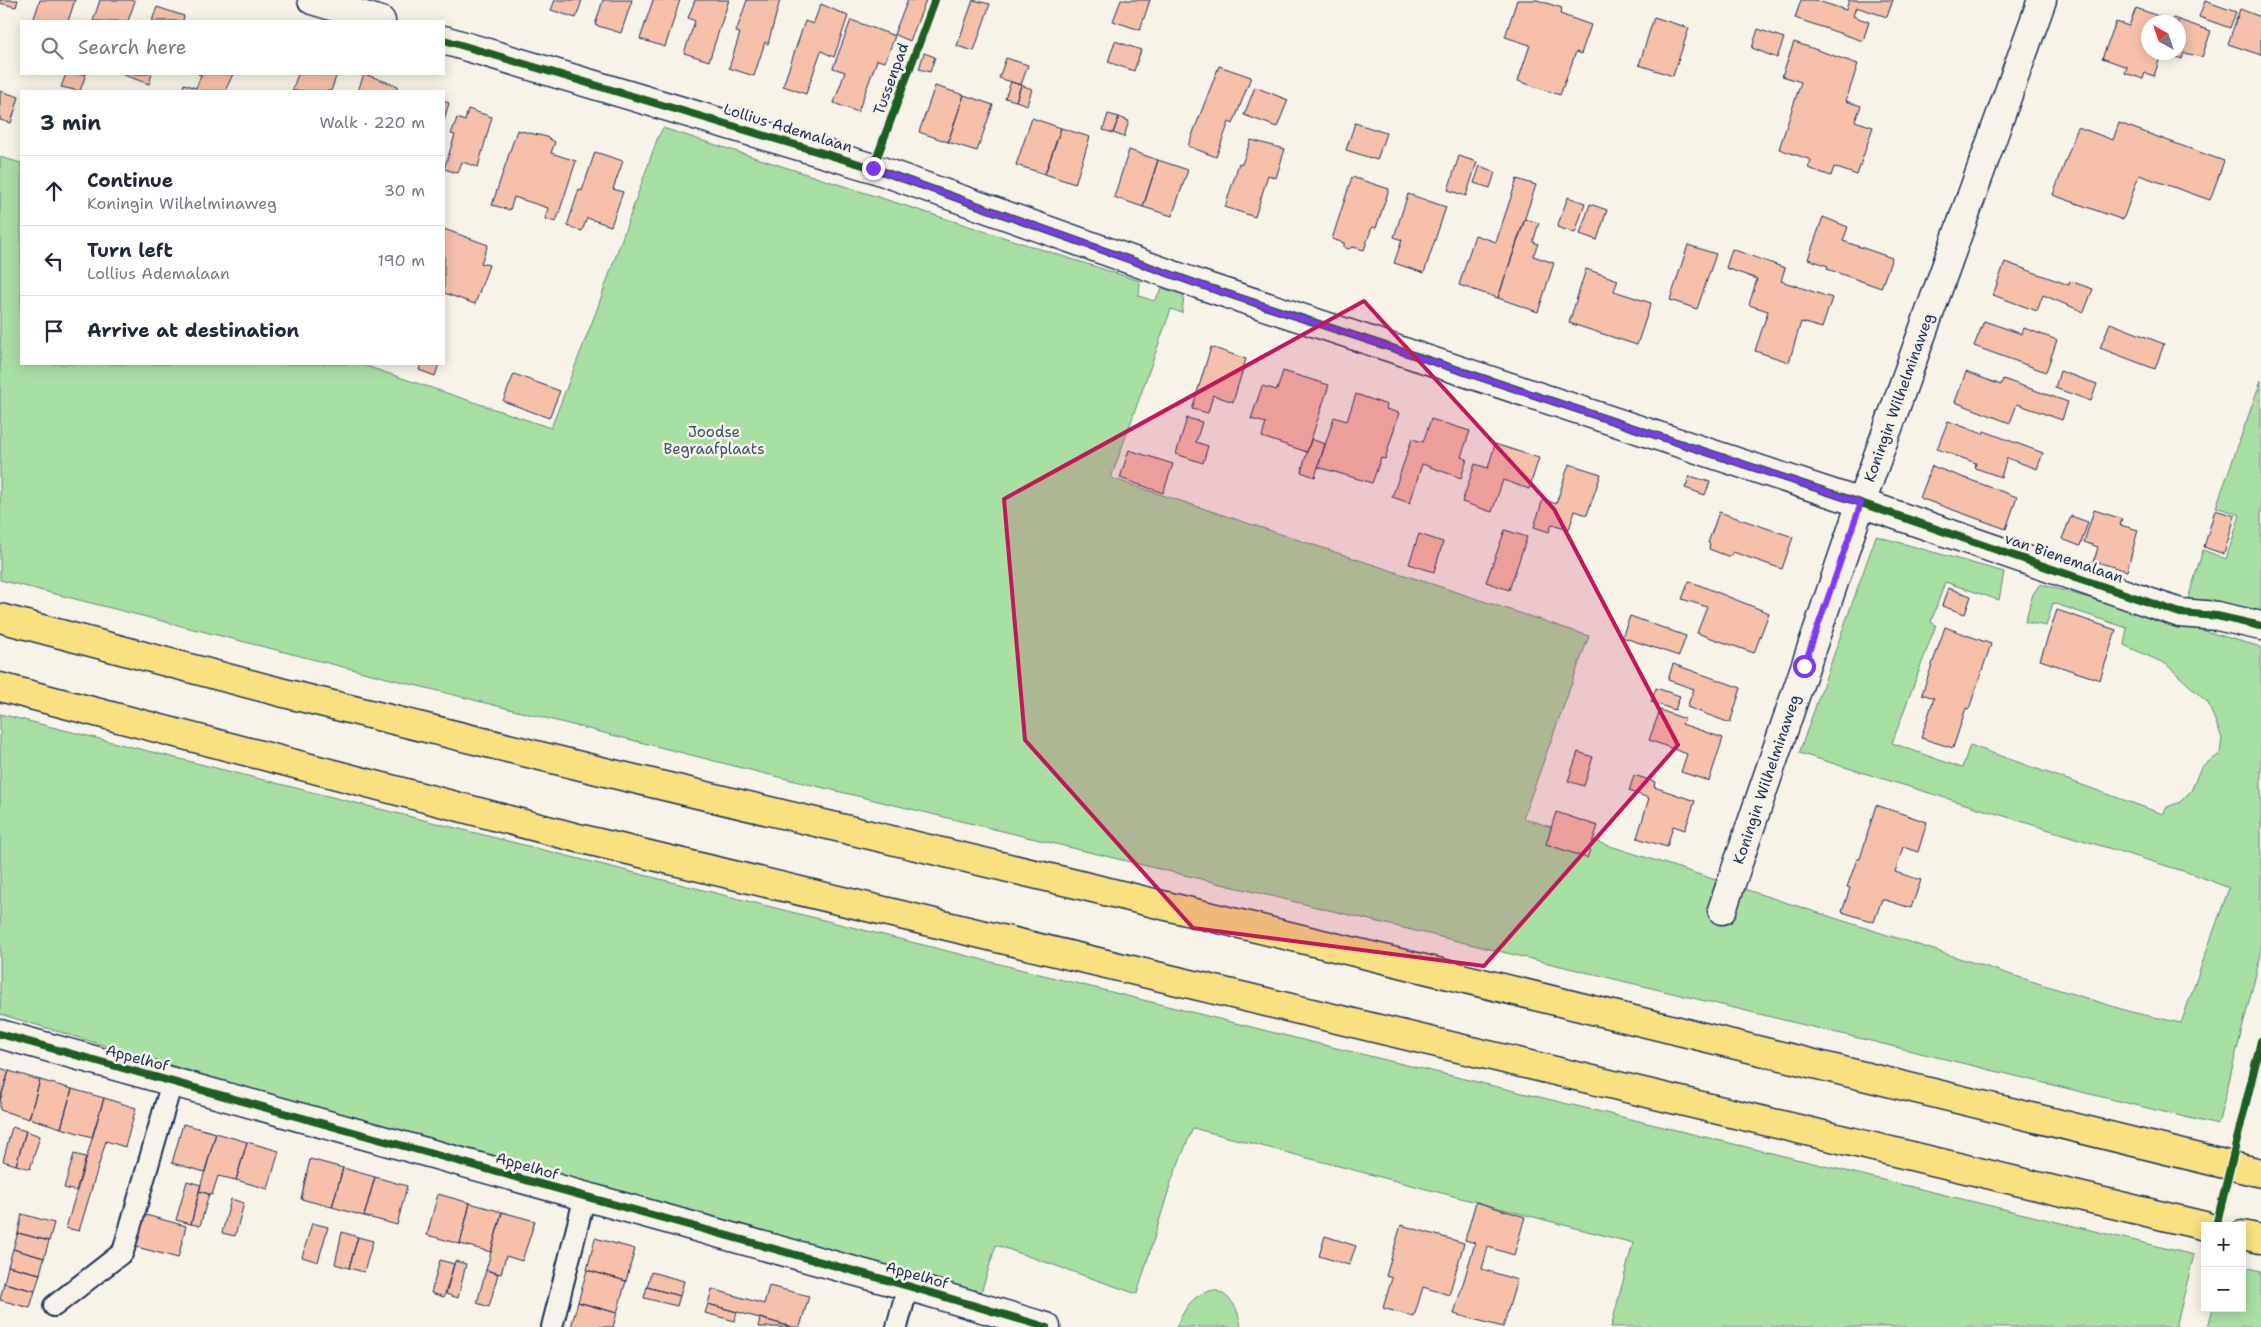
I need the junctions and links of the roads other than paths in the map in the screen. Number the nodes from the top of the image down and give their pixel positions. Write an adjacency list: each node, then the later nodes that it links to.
1 (312, 0): 3 (street)
2 (2042, 0): 5 (street, Koningin Wilhelminaweg)
3 (377, 20)
4 (445, 40): 5 (street, Lollius Ademalaan)
5 (1861, 503): 7 (street, van Bienemalaan); 9 (street, Koningin Wilhelminaweg)
6 (0, 618): 12 (highway)
7 (2261, 626)
8 (0, 687): 14 (highway)
9 (1722, 910)
10 (0, 1034): 11 (street, Appelhof)
11 (172, 1082): 13 (street, Appelhof); 18 (lane)
12 (2261, 1173)
13 (585, 1196): 17 (street, Appelhof); 19 (lane)
14 (2201, 1225)
15 (2246, 1236): 16 (highway)
16 (2261, 1239)
17 (908, 1286): 20 (lane); 21 (street, Appelhof)
18 (54, 1306)
19 (552, 1327)
20 (897, 1327)
21 (1046, 1327)

